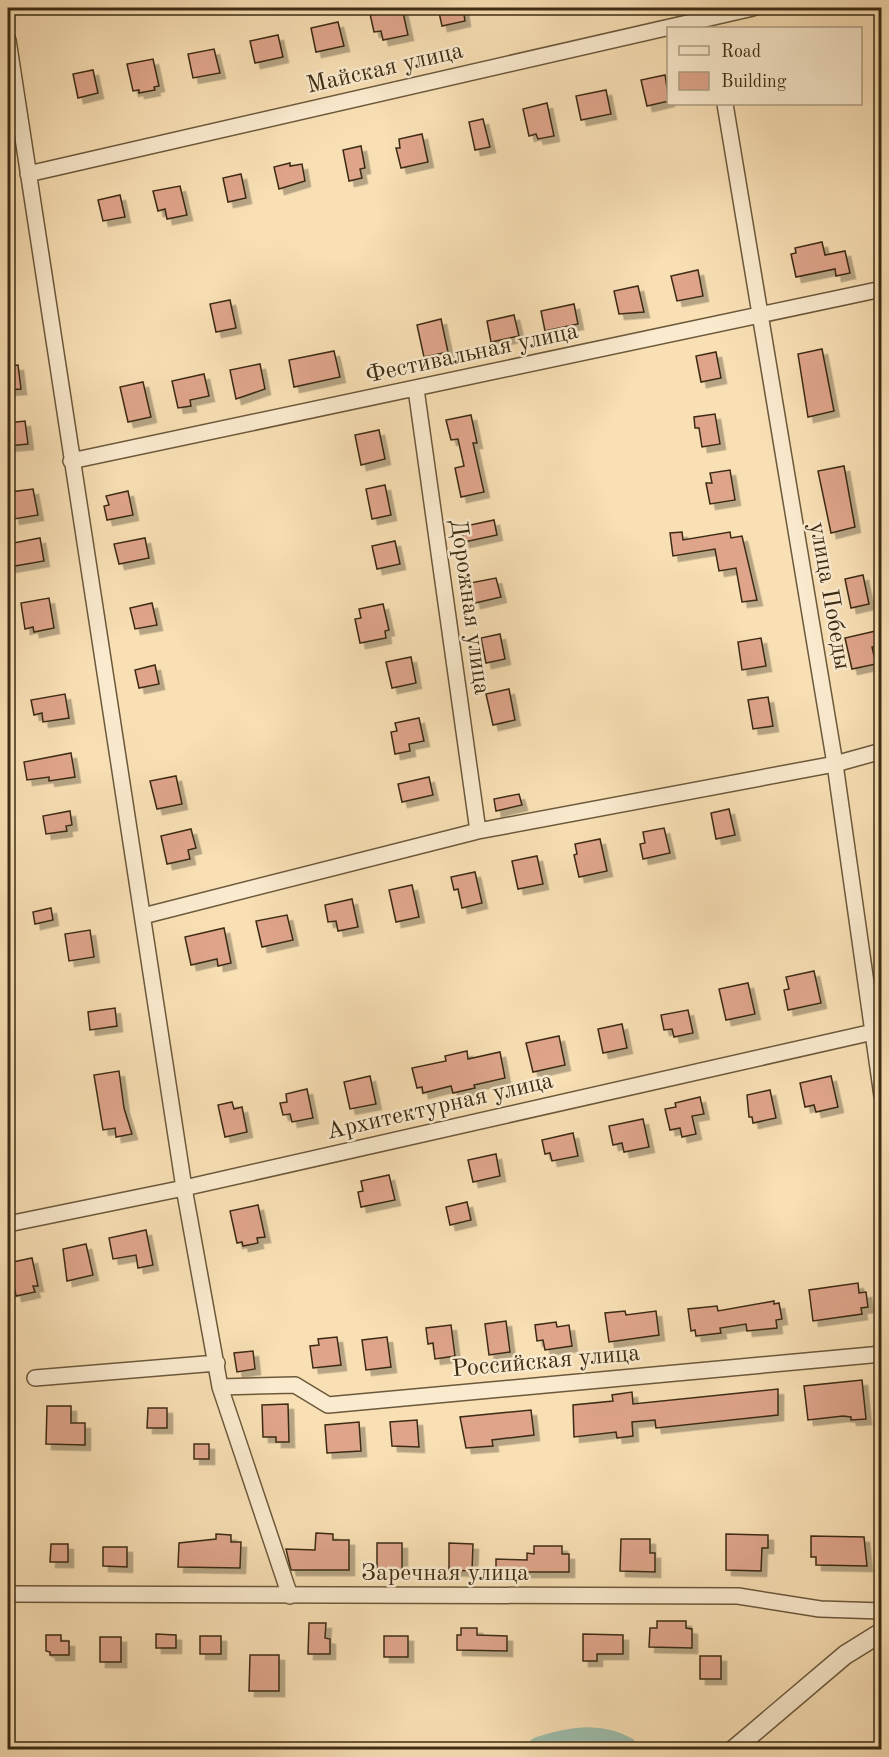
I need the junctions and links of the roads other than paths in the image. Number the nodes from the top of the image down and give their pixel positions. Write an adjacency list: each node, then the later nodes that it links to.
1 (753, 8): 2 (street, Майская улица)
2 (712, 17): 4 (street, Майская улица)
3 (667, 27): 7 (street, Майская улица)
4 (668, 27)
5 (8, 40): 7 (street)
6 (725, 105): 9 (street, улица Победы)
7 (28, 174): 11 (street)
8 (882, 289): 9 (street, Фестивальная улица)
9 (759, 317): 10 (street, Фестивальная улица); 13 (street, улица Победы)
10 (416, 389): 11 (street, Фестивальная улица); 14 (street, Дорожная улица)
11 (71, 461): 15 (street)
12 (882, 751): 13 (street)
13 (834, 764): 14 (street); 16 (street, улица Победы)
14 (477, 831): 15 (street)
15 (143, 916): 18 (street)
16 (878, 1031): 17 (street, улица Победы); 18 (street, Архитектурная улица)
17 (882, 1096)
18 (183, 1188): 19 (street, Архитектурная улица); 21 (street)
19 (8, 1224)
20 (882, 1354): 23 (street, Российская улица)
21 (217, 1363): 22 (street); 23 (street)
22 (34, 1378)
23 (220, 1388): 25 (street)
24 (8, 1594): 25 (street, Заречная улица)
25 (290, 1596): 26 (street, Заречная улица)
26 (882, 1611)
27 (882, 1632): 28 (street)
28 (734, 1749)

